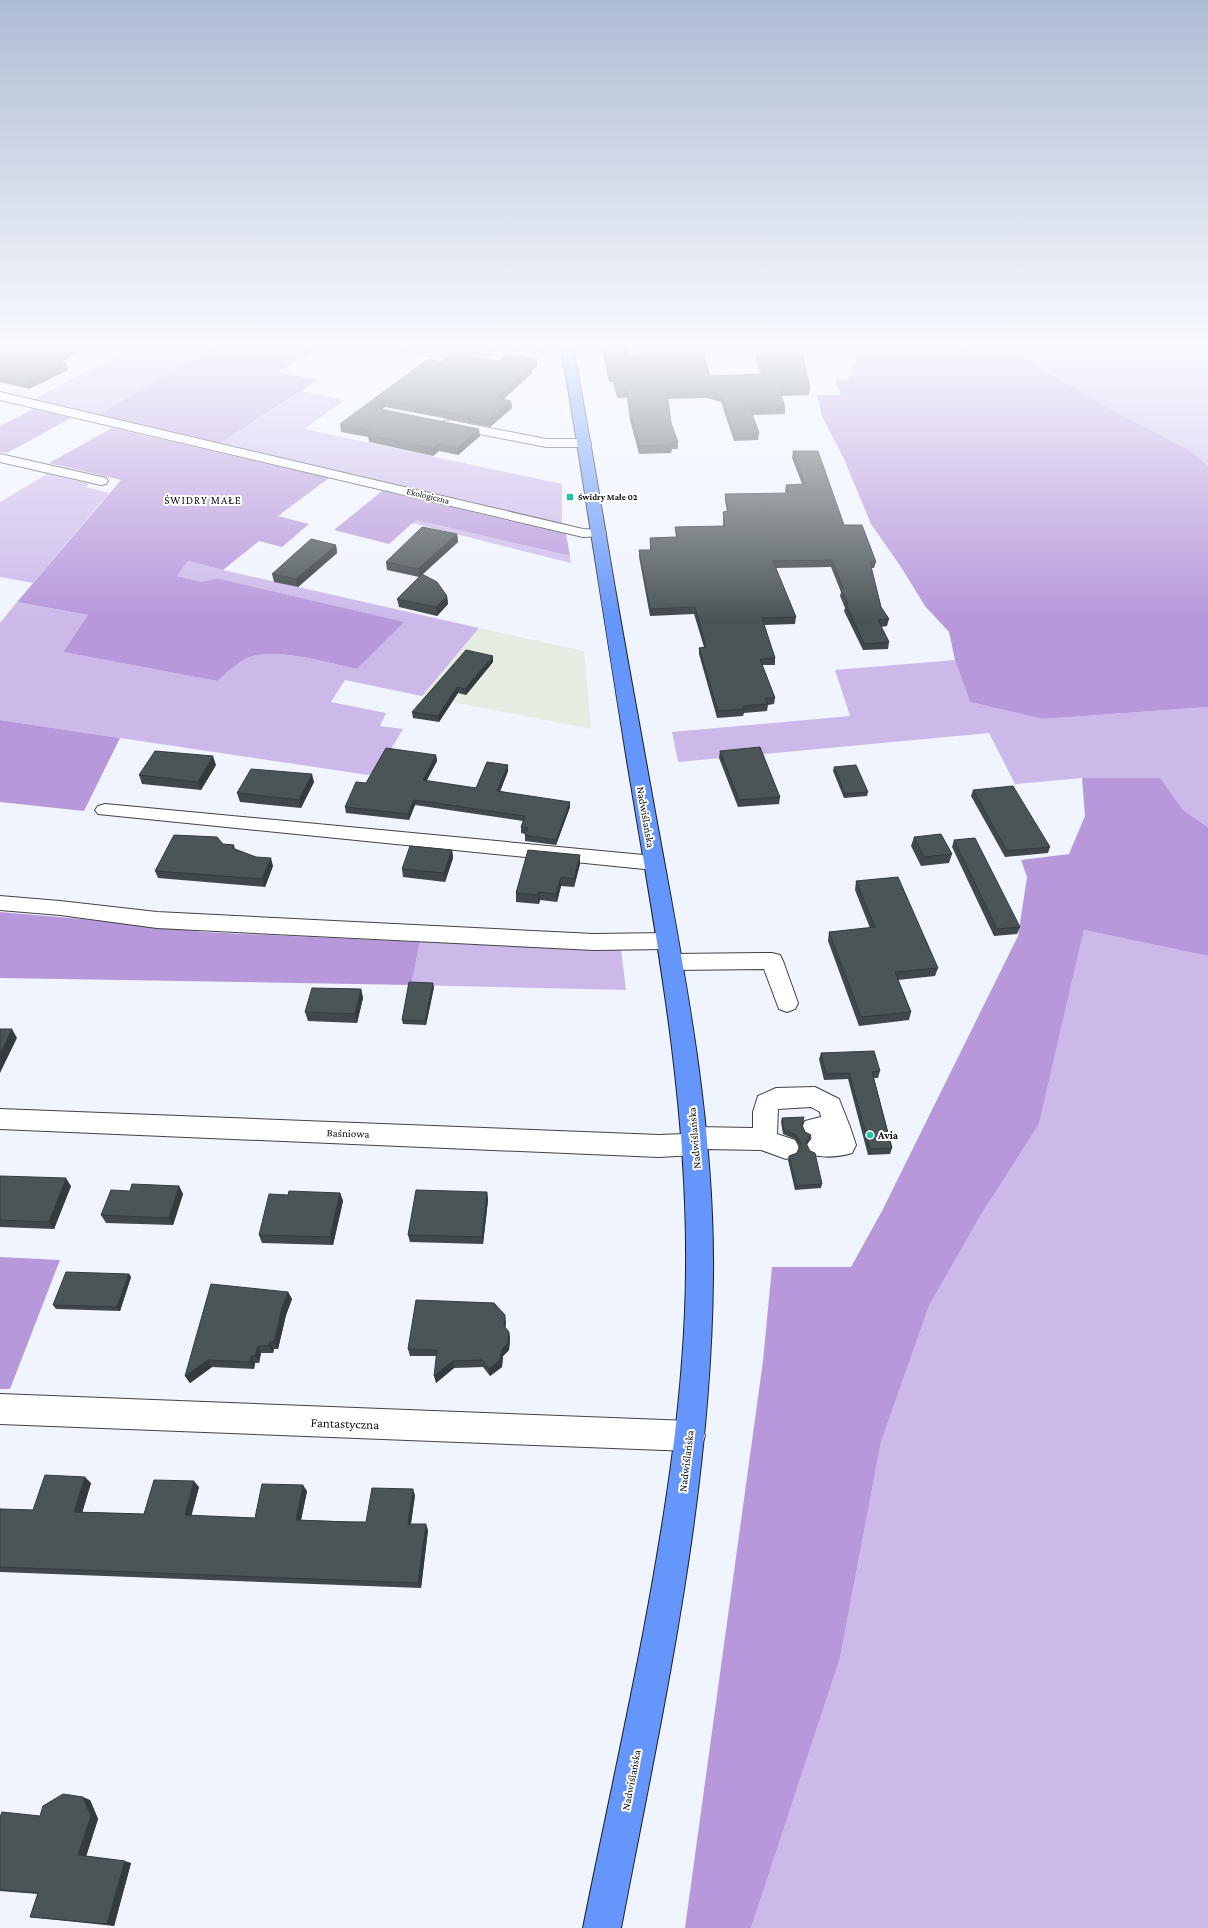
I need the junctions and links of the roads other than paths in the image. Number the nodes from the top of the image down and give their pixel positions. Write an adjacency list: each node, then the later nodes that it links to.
1 (183, 439): 7 (street, Ekologiczna)
2 (525, 439): 4 (street)
3 (583, 439): 4 (main road, Nadwiślańska)
4 (584, 443): 7 (main road, Nadwiślańska)
5 (0, 458): 6 (street)
6 (101, 481)
7 (599, 533): 9 (main road, Nadwiślańska)
8 (105, 810): 9 (street)
9 (654, 863): 11 (main road, Nadwiślańska)
10 (0, 903): 11 (street)
11 (669, 951): 12 (street); 15 (main road, Nadwiślańska)
12 (787, 1003)
13 (0, 1119): 15 (street, Baśniowa)
14 (828, 1136): 15 (street, Baśniowa)
15 (695, 1141): 17 (main road, Nadwiślańska)
16 (0, 1409): 17 (street, Fantastyczna)
17 (690, 1436): 18 (main road, Nadwiślańska)
18 (602, 1928)

